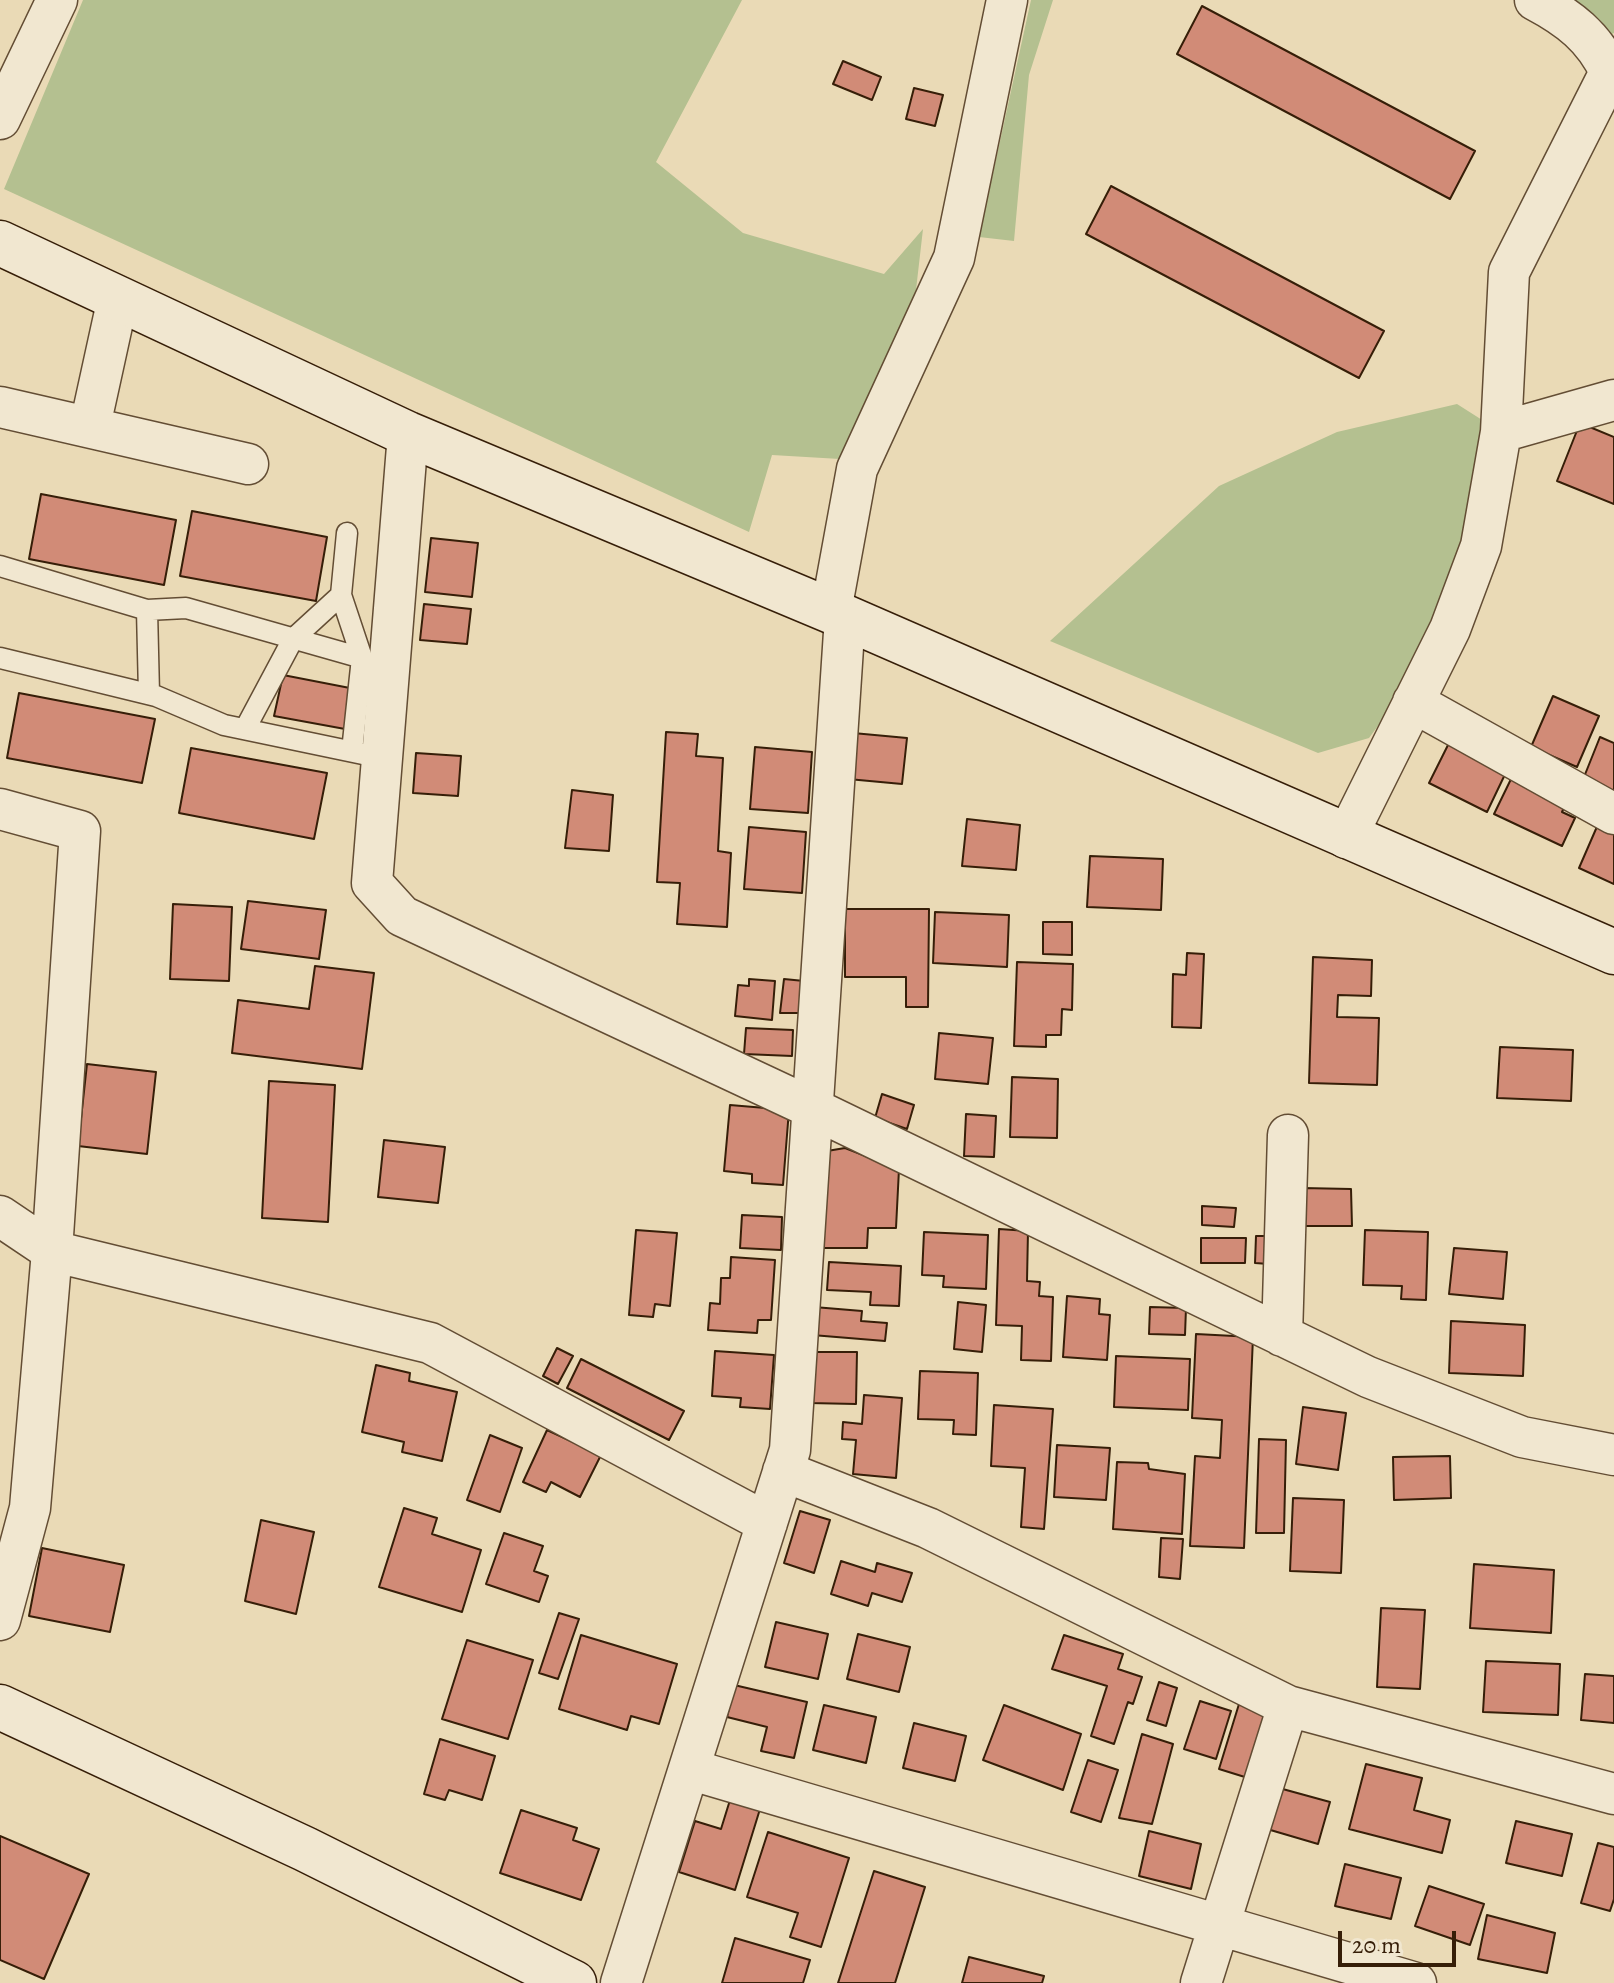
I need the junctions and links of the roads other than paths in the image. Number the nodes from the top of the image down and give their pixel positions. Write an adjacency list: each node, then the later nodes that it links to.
1 (57, 0): 4 (street)
2 (1007, 0): 17 (street)
3 (1535, 0): 10 (street)
4 (0, 119)
5 (0, 243): 6 (street)
6 (118, 298): 9 (street); 11 (street)
7 (1614, 400): 10 (street)
8 (0, 407): 9 (street)
9 (90, 426): 12 (street)
10 (1501, 432): 22 (street)
11 (408, 434): 17 (street); 24 (street)
12 (248, 464)
13 (347, 533): 15 (lane)
14 (0, 566): 16 (lane)
15 (341, 595): 18 (lane); 20 (lane)
16 (147, 610): 18 (lane); 21 (lane)
17 (838, 614): 27 (street); 29 (street)
18 (293, 639): 20 (lane); 23 (lane)
19 (0, 658): 21 (lane)
20 (362, 658): 24 (lane)
21 (149, 694): 23 (lane)
22 (1413, 702): 26 (street); 27 (street)
23 (245, 729): 24 (lane)
24 (367, 754): 29 (street)
25 (0, 809): 32 (street)
26 (1614, 814)
27 (1346, 838): 28 (street)
28 (1614, 952)
29 (812, 1108): 33 (street); 35 (street)
30 (1288, 1135): 33 (street)
31 (0, 1216): 32 (street)
32 (52, 1251): 36 (street); 37 (street)
33 (1282, 1336): 34 (street)
34 (1614, 1455)
35 (783, 1471): 36 (street); 38 (street)
36 (767, 1523): 40 (street)
37 (0, 1620)
38 (1288, 1706): 41 (street); 42 (street)
39 (0, 1707): 43 (street)
40 (689, 1769): 42 (street); 44 (street)
41 (1614, 1794)
42 (1218, 1924): 45 (street); 46 (street)
43 (574, 1983)
44 (621, 1983)
45 (1201, 1983)
46 (1416, 1983)

